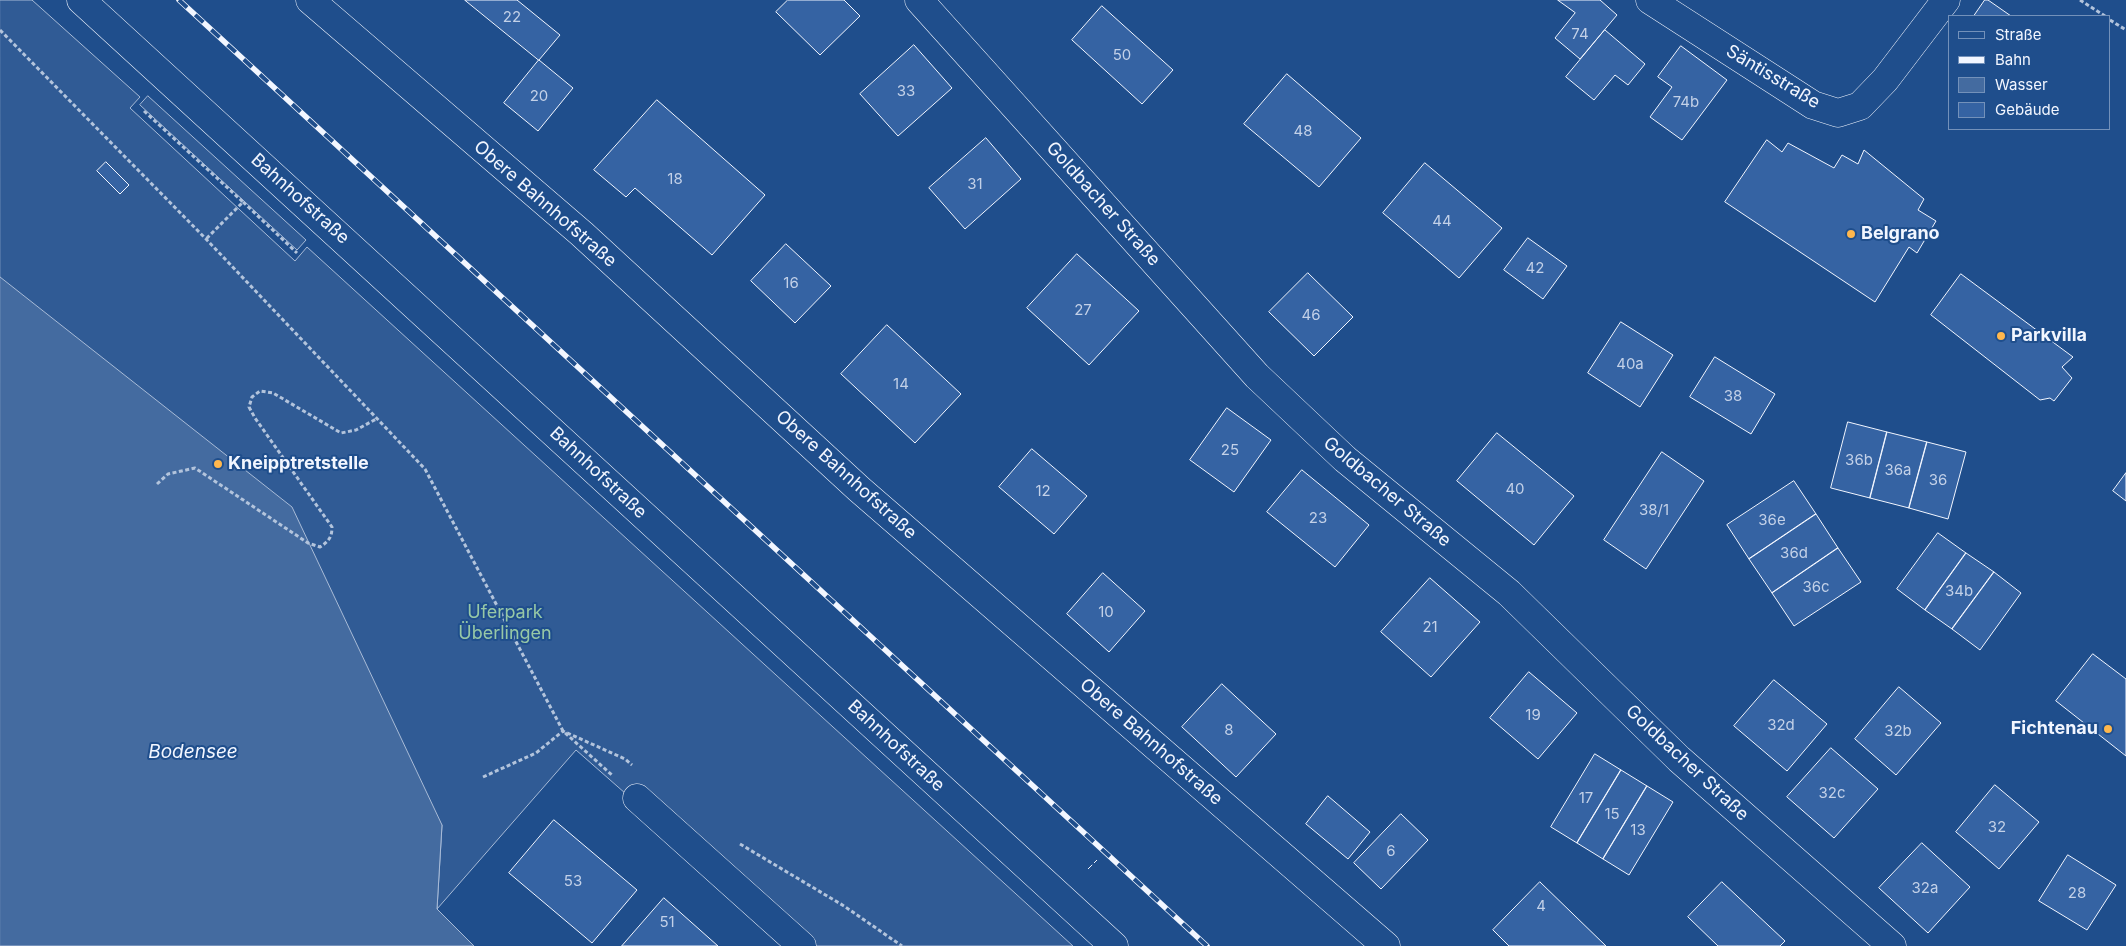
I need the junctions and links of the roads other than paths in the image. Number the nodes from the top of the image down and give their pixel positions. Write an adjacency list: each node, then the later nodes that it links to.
1 (81, 0): 8 (street, Bahnhofstraße)
2 (310, 0): 9 (street, Obere Bahnhofstraße)
3 (919, 0): 10 (street, Goldbacher Straße)
4 (1650, 0): 5 (street, Säntisstraße)
5 (1946, 0)
6 (637, 798): 7 (street)
7 (802, 946)
8 (1114, 946)
9 (1386, 946)
10 (1892, 946)

